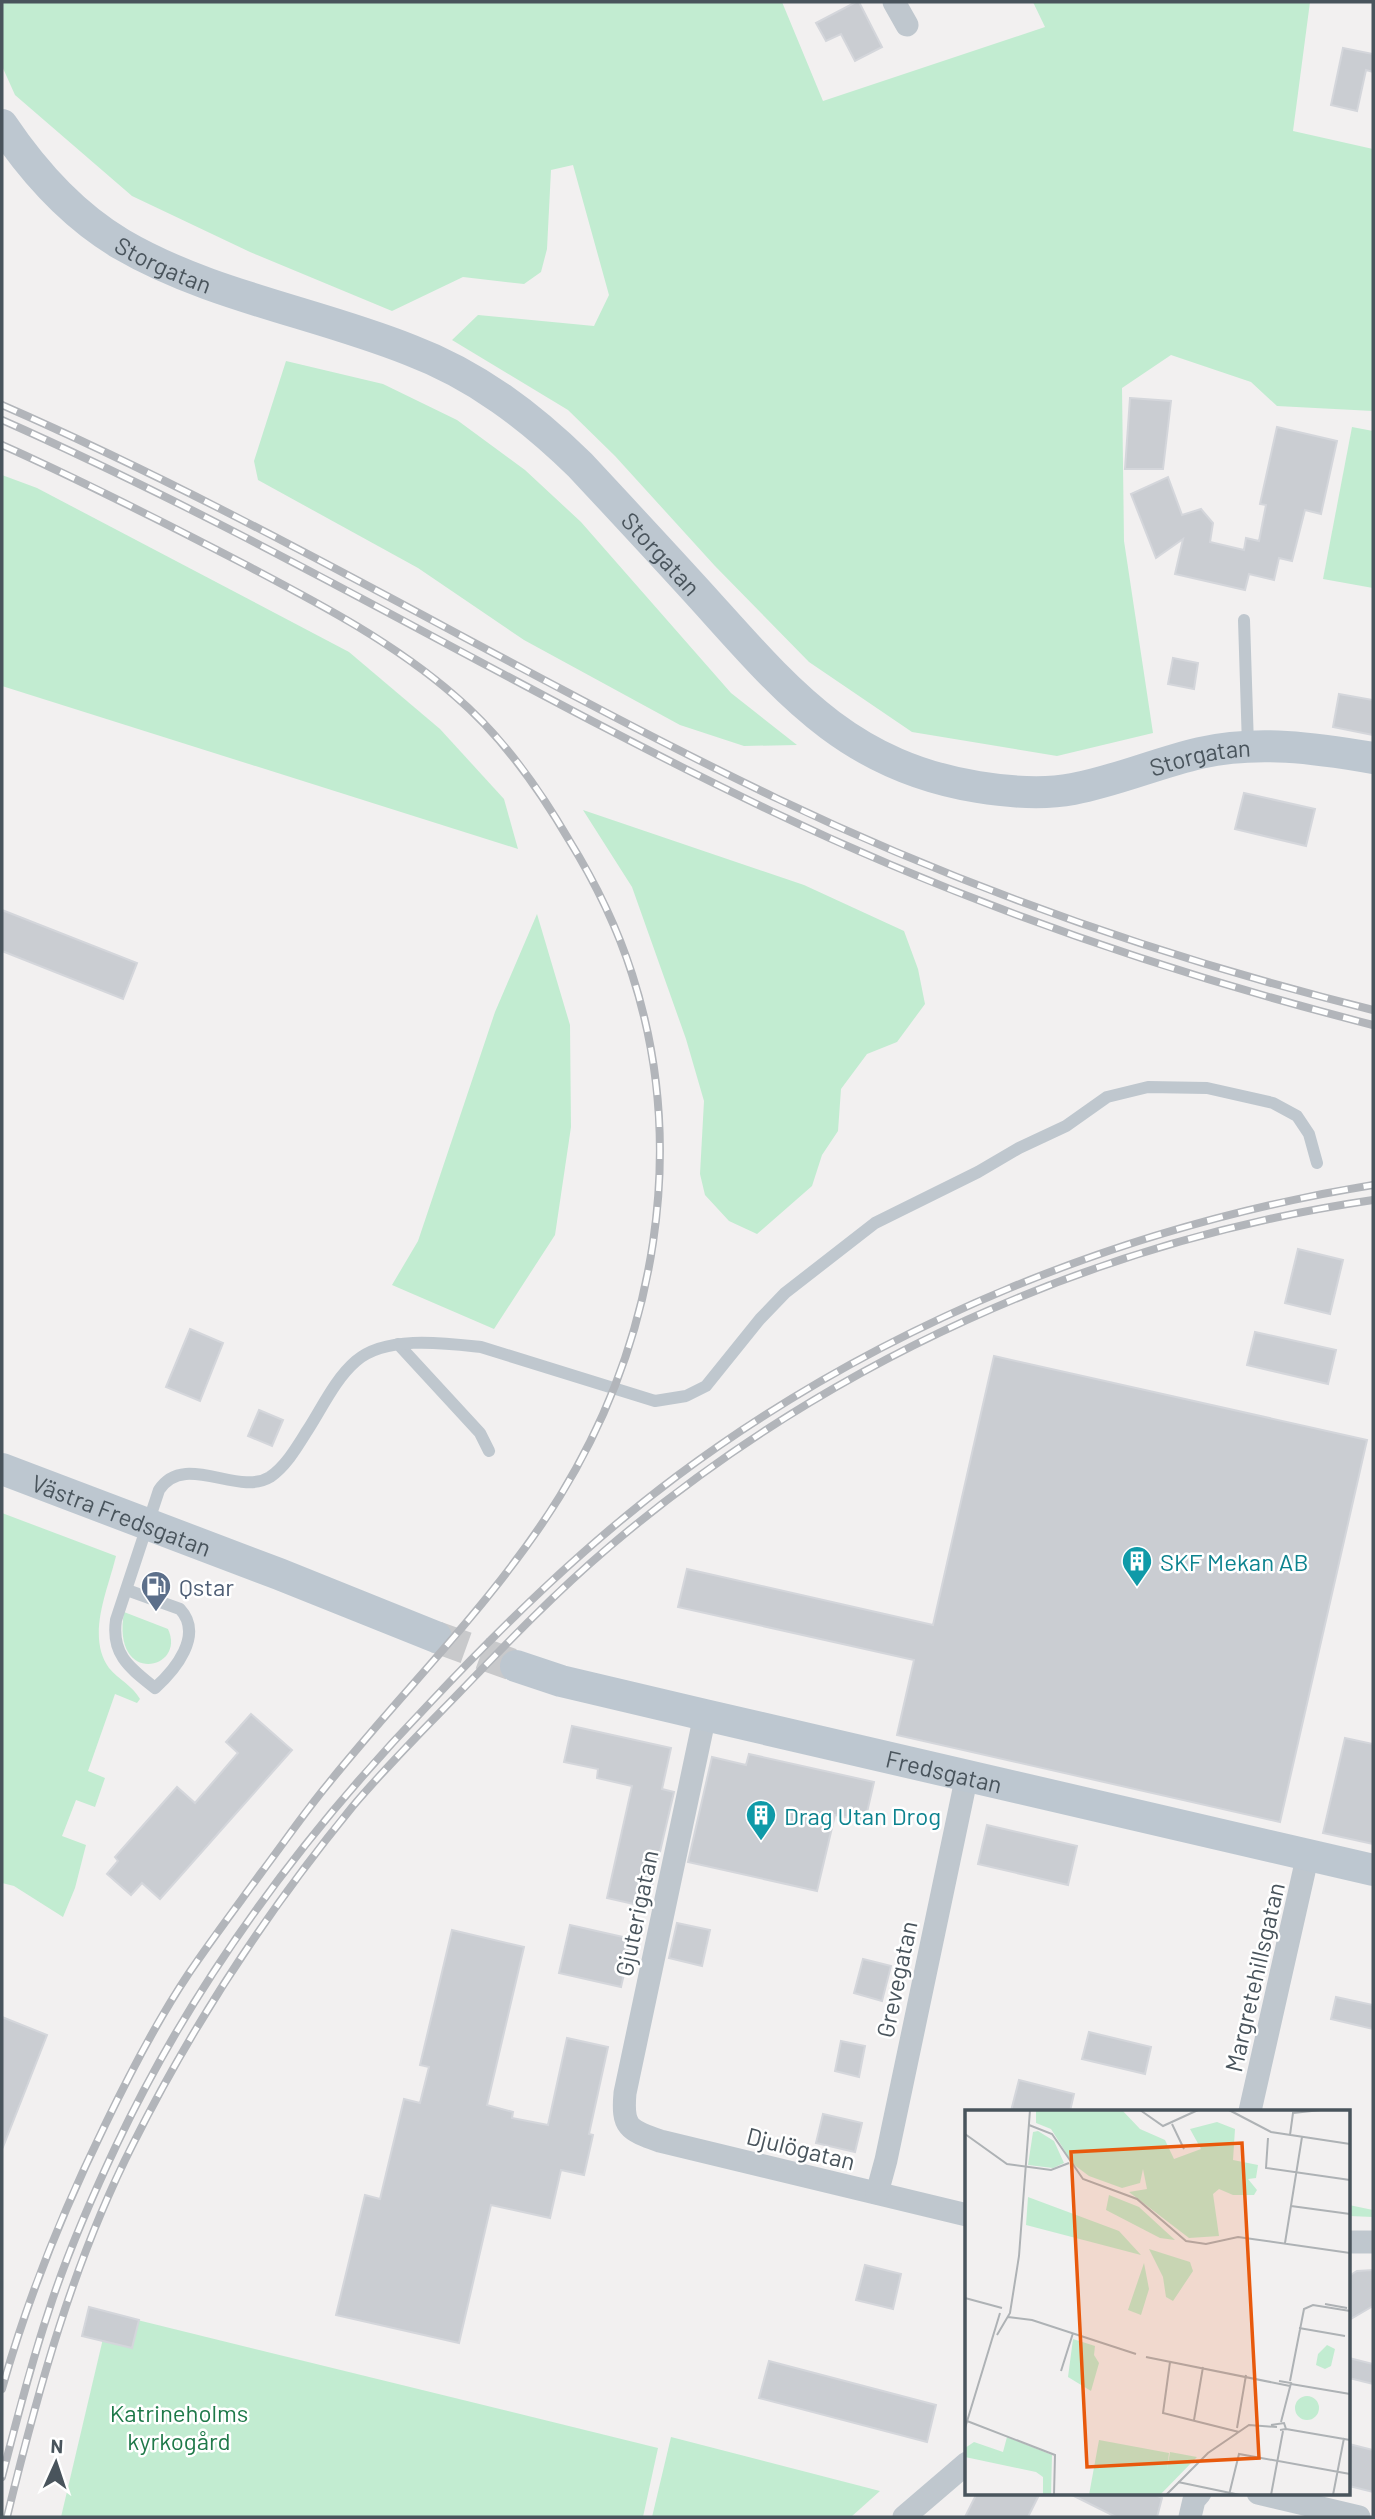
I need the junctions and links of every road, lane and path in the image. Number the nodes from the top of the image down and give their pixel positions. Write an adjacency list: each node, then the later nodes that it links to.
1 (894, 2): 2 (street)
2 (906, 25)
3 (2, 125): 5 (street, Storgatan)
4 (1244, 620): 5 (lane)
5 (1248, 747): 6 (street, Storgatan)
6 (1373, 758)
7 (1317, 1163): 8 (lane)
8 (398, 1344): 9 (lane); 11 (lane)
9 (489, 1451)
10 (2, 1469): 11 (street, Västra Fredsgatan)
11 (148, 1525): 12 (lane); 13 (street, Västra Fredsgatan)
12 (127, 1590): 12 (lane)
13 (436, 1637)
14 (516, 1666): 15 (street, Fredsgatan)
15 (705, 1715): 16 (street, Fredsgatan); 20 (street, Gjuterigatan)
16 (967, 1775): 17 (street, Fredsgatan); 21 (street, Grevegatan)
17 (1308, 1854): 18 (street, Fredsgatan); 19 (street, Margretehillsgatan)
18 (1373, 1870)
19 (1250, 2110)
20 (627, 2123): 21 (street, Djulögatan)
21 (877, 2193): 22 (street, Djulögatan)
22 (965, 2215)
23 (1350, 2242): 24 (street)
24 (1373, 2242)
25 (965, 2465): 28 (street)
26 (1199, 2494): 29 (street)
27 (1262, 2494): 30 (street)
28 (904, 2517)
29 (1190, 2517)
30 (1359, 2517)

